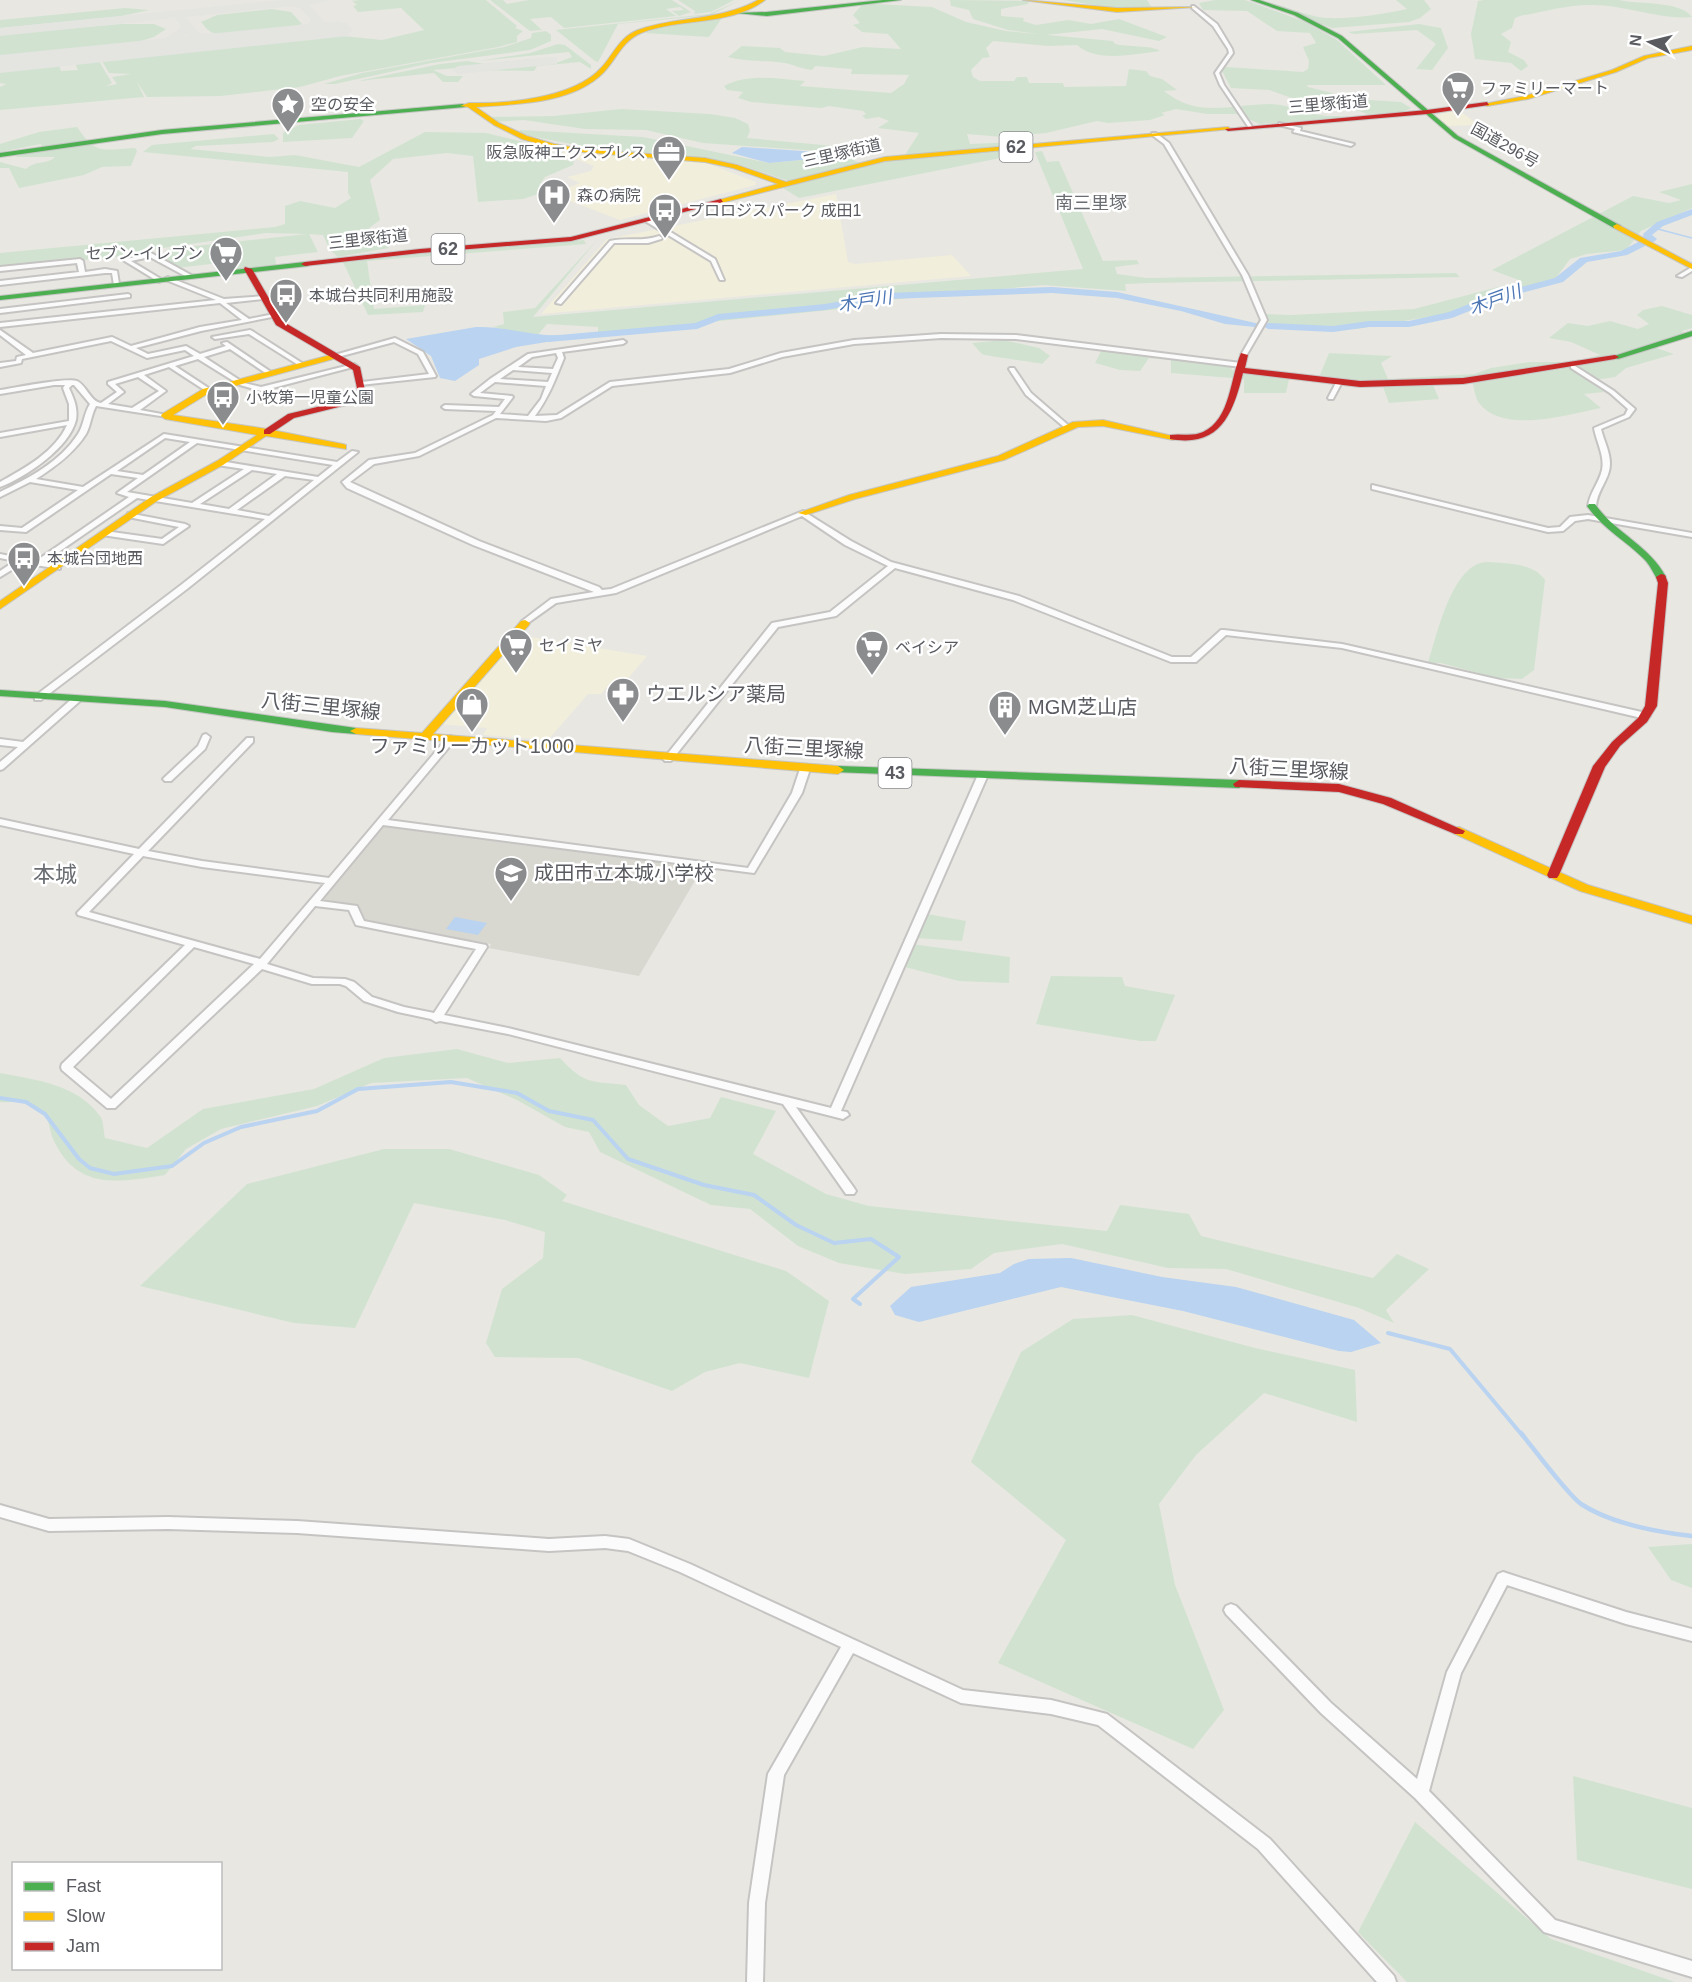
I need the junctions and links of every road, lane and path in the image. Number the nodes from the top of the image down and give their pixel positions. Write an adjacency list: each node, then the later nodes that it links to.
1 (762, 0): 8 (main road)
2 (898, 0): 8 (main road)
3 (1026, 0): 7 (main road)
4 (1149, 0): 7 (main road)
5 (1254, 0): 11 (main road, 国道296号)
6 (1190, 3): 7 (main road); 13 (street)
7 (1162, 9)
8 (737, 12): 10 (main road)
9 (1692, 48): 11 (main road, 三里塚街道 / 62)
10 (469, 105): 16 (main road); 17 (main road)
11 (1427, 112): 12 (main road, 三里塚街道 / 62); 22 (main road, 国道296号)
12 (1281, 124): 13 (main road, 三里塚街道 / 62); 15 (street)
13 (1251, 127): 14 (main road, 三里塚街道 / 62)
14 (1154, 134): 17 (main road, 三里塚街道 / 62); 52 (street)
15 (1351, 144)
16 (0, 155)
17 (784, 184): 18 (main road, 三里塚街道 / 62)
18 (647, 220): 19 (street); 24 (main road, 三里塚街道 / 62)
19 (665, 232): 20 (street); 21 (street)
20 (659, 238): 21 (street); 36 (street)
21 (686, 245): 29 (street)
22 (1692, 268): 27 (street)
23 (0, 269): 25 (street)
24 (248, 269): 26 (main road, 三里塚街道 / 62); 33 (main road)
25 (82, 274): 30 (street); 31 (street)
26 (189, 276): 28 (main road, 三里塚街道 / 62); 28 (street)
27 (1680, 276)
28 (164, 279): 31 (main road, 三里塚街道 / 62); 35 (street)
29 (722, 279)
30 (0, 283)
31 (116, 284): 34 (main road, 三里塚街道 / 62)
32 (128, 296): 37 (street)
33 (263, 297): 35 (street); 38 (main road)
34 (0, 298)
35 (223, 302): 39 (street); 40 (street)
36 (559, 303)
37 (0, 311)
38 (274, 316): 39 (street); 51 (main road)
39 (248, 321): 41 (street)
40 (0, 325)
41 (201, 329): 44 (street); 46 (street)
42 (0, 332): 49 (street)
43 (1692, 333): 57 (main road)
44 (215, 337): 45 (street); 55 (street)
45 (231, 347): 50 (street); 61 (street)
46 (130, 348): 49 (street); 50 (street)
47 (558, 350): 48 (street); 58 (street); 60 (street)
48 (627, 351)
49 (31, 355): 53 (street)
50 (200, 356): 54 (street); 65 (street)
51 (334, 356): 55 (main road); 56 (main road); 67 (street)
52 (1242, 363): 66 (main road); 78 (street); 80 (main road)
53 (0, 365)
54 (170, 365): 62 (street); 69 (street)
55 (302, 365): 61 (main road)
56 (354, 366): 65 (street); 67 (main road)
57 (1573, 367): 66 (main road); 103 (street)
58 (510, 368): 60 (street); 63 (street)
59 (1012, 369): 80 (street)
60 (556, 371): 68 (street)
61 (269, 373): 65 (main road)
62 (138, 374): 72 (street); 75 (street)
63 (492, 380): 68 (street); 74 (street)
64 (71, 382): 70 (street); 72 (street); 79 (street)
65 (239, 382): 69 (main road)
66 (1339, 382): 71 (street)
67 (362, 384): 81 (main road)
68 (551, 384): 78 (street)
69 (208, 390): 76 (main road)
70 (0, 392)
71 (1331, 398)
72 (98, 405): 75 (street); 94 (street)
73 (445, 407): 74 (street)
74 (500, 409): 77 (street)
75 (133, 411): 76 (street)
76 (165, 416): 81 (main road)
77 (495, 416): 78 (street); 86 (street)
78 (530, 418)
79 (72, 422): 82 (street); 95 (street)
80 (1066, 426): 104 (main road)
81 (262, 434): 84 (main road); 85 (main road)
82 (0, 435)
83 (196, 441): 84 (street); 90 (street); 92 (street)
84 (241, 449): 87 (main road); 88 (street)
85 (349, 450): 86 (street); 88 (street)
86 (372, 462): 116 (street)
87 (220, 463): 89 (street); 100 (main road)
88 (337, 464): 93 (street)
89 (250, 468): 91 (street); 101 (street)
90 (110, 472): 92 (street); 97 (street)
91 (284, 473): 93 (street); 102 (street)
92 (144, 477): 99 (street)
93 (319, 479): 106 (street)
94 (28, 480): 97 (street); 98 (street)
95 (0, 484)
96 (1375, 488): 103 (street)
97 (85, 489): 107 (street)
98 (0, 495)
99 (136, 495): 100 (street); 112 (street)
100 (154, 499): 101 (street); 105 (main road)
101 (192, 505): 102 (street)
102 (231, 511): 106 (street)
103 (1595, 512): 109 (street); 122 (main road)
104 (803, 513): 113 (street); 116 (street)
105 (131, 515): 108 (main road); 108 (street)
106 (270, 518): 120 (street)
107 (0, 528)
108 (105, 533): 114 (main road)
109 (1692, 535)
110 (0, 556): 111 (street)
111 (22, 560): 112 (street); 115 (street)
112 (38, 563): 114 (street)
113 (893, 566): 122 (street); 129 (street)
114 (57, 567): 117 (main road)
115 (0, 575)
116 (600, 593): 118 (street)
117 (0, 606)
118 (525, 623): 123 (main road)
119 (0, 693): 120 (main road, 八街三里塚線 / 43)
120 (38, 698): 121 (main road, 八街三里塚線 / 43)
121 (77, 699): 123 (main road, 八街三里塚線 / 43); 128 (street)
122 (1646, 716): 137 (main road)
123 (425, 736): 125 (main road, 八街三里塚線 / 43)
124 (206, 737): 133 (street)
125 (451, 739): 129 (main road, 八街三里塚線 / 43); 135 (street)
126 (250, 740): 136 (street)
127 (0, 742): 128 (street)
128 (25, 745): 130 (street)
129 (668, 759): 131 (main road, 八街三里塚線 / 43)
130 (0, 767)
131 (805, 769): 132 (main road, 八街三里塚線 / 43); 135 (street)
132 (982, 777): 137 (main road, 八街三里塚線 / 43); 144 (street)
133 (168, 779)
134 (0, 822): 136 (street)
135 (381, 822): 138 (street)
136 (142, 852): 138 (street); 141 (street)
137 (1553, 876): 140 (main road, 八街三里塚線 / 43)
138 (332, 880): 139 (street)
139 (315, 903): 142 (street); 143 (street)
140 (1692, 920)
141 (193, 943): 142 (street); 142 (street)
142 (261, 964): 143 (street)
143 (436, 1019): 144 (street)
144 (789, 1101): 145 (street)
145 (850, 1191)
146 (0, 1510): 149 (street)
147 (1231, 1610): 150 (street)
148 (1692, 1635): 150 (street)
149 (849, 1646): 152 (street); 153 (street)
150 (1421, 1793): 151 (street)
151 (1692, 1969)
152 (756, 1982)
153 (1389, 1982)

